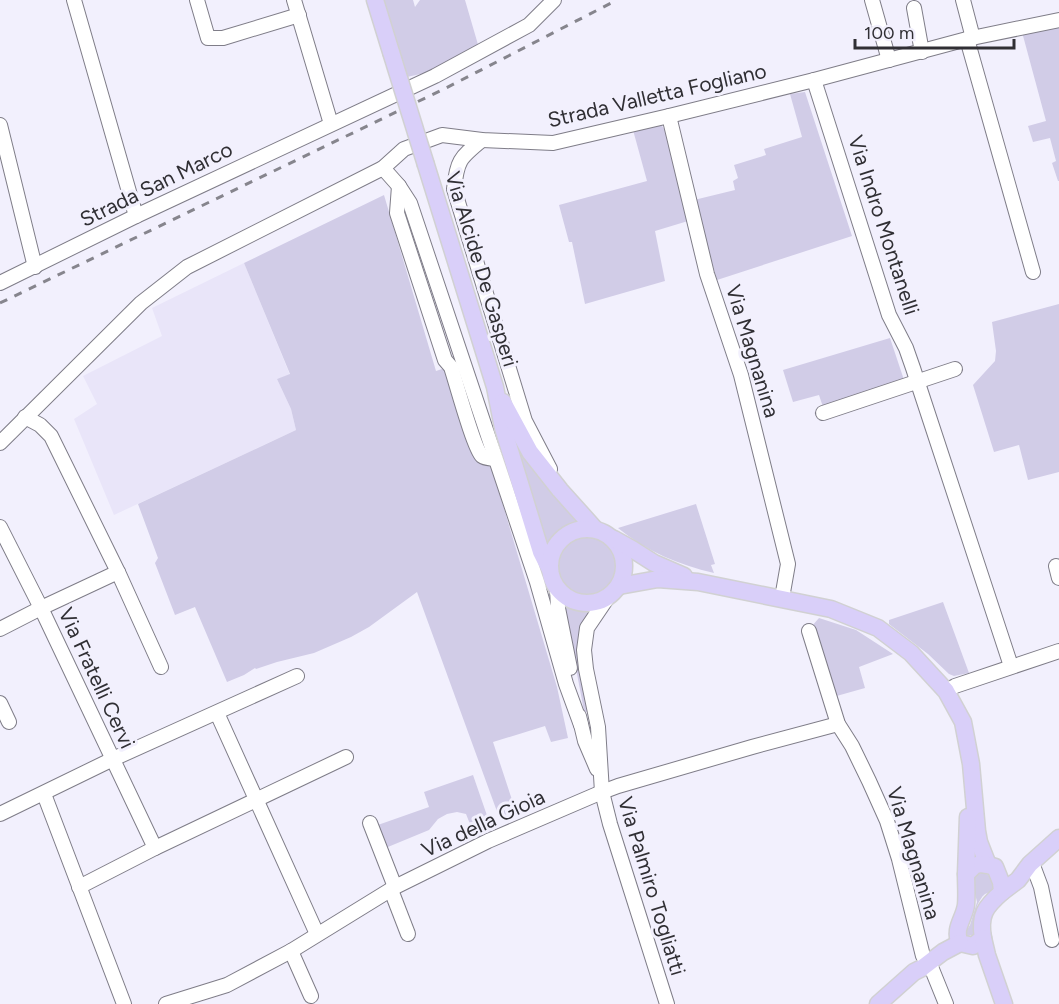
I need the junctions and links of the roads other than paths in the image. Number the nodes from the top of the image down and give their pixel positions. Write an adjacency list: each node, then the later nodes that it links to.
1 (74, 0): 20 (street)
2 (196, 0): 9 (street)
3 (294, 0): 9 (street)
4 (375, 0): 26 (main road, Via Alcide De Gasperi, bridge)
5 (554, 0): 16 (street, Strada San Marco)
6 (872, 0): 13 (street)
7 (963, 0): 11 (street)
8 (914, 8): 12 (street)
9 (299, 15): 16 (street)
10 (1059, 20): 11 (street, Strada Valletta Fogliano)
11 (970, 39): 12 (street, Strada Valletta Fogliano); 22 (street)
12 (922, 51): 13 (street, Strada Valletta Fogliano)
13 (889, 60): 14 (street, Strada Valletta Fogliano)
14 (814, 80): 15 (street, Strada Valletta Fogliano); 25 (street, Via Indro Montanelli)
15 (669, 116): 18 (street, Strada Valletta Fogliano); 40 (street, Via Magnanina)
16 (330, 124): 20 (street, Strada San Marco)
17 (0, 125): 21 (street)
18 (482, 141): 19 (street, Strada Valletta Fogliano); 30 (street)
19 (382, 168): 28 (street, Strada Valletta Fogliano); 36 (street)
20 (136, 216): 21 (street, Strada San Marco)
21 (35, 267): 23 (street, Strada San Marco)
22 (1032, 272)
23 (0, 283)
24 (955, 369): 25 (street)
25 (918, 381): 27 (street); 45 (street, Via Indro Montanelli)
26 (495, 387): 30 (main road, Via Alcide De Gasperi); 34 (main road, Via Alcide De Gasperi)
27 (823, 413)
28 (24, 417): 29 (street, Strada Valletta Fogliano); 35 (street)
29 (0, 443)
30 (560, 490): 32 (main road, Via Alcide De Gasperi)
31 (0, 527): 41 (street, Via Fratelli Cervi)
32 (595, 529): 33 (main road, Via Alcide De Gasperi); 34 (main road)
33 (612, 538): 37 (main road, Via Alcide De Gasperi); 39 (main road)
34 (549, 568): 38 (main road, Via Alcide De Gasperi)
35 (118, 572): 41 (street); 46 (street)
36 (537, 582): 38 (street); 53 (street)
37 (698, 582): 39 (main road); 40 (main road)
38 (556, 588): 39 (main road); 53 (street, Via Palmiro Togliatti)
39 (613, 592): 57 (street, Via Palmiro Togliatti)
40 (782, 598): 48 (main road)
41 (41, 608): 42 (street); 55 (street, Via Fratelli Cervi)
42 (0, 629)
43 (809, 631): 52 (street, Via Magnanina)
44 (1059, 651): 45 (street)
45 (1011, 666): 48 (street)
46 (160, 667)
47 (297, 676): 50 (street)
48 (946, 691): 56 (main road)
49 (0, 703): 51 (street)
50 (217, 713): 55 (street); 59 (street)
51 (9, 722)
52 (838, 724): 57 (street, Via della Gioia); 77 (street, Via Magnanina)
53 (581, 725): 57 (street, Via Palmiro Togliatti)
54 (346, 757): 59 (street)
55 (113, 759): 58 (street); 63 (street, Via Fratelli Cervi)
56 (972, 783): 65 (main road); 66 (main road)
57 (601, 786): 68 (street, Via della Gioia); 81 (street, Via Palmiro Togliatti)
58 (44, 794): 60 (street); 67 (street)
59 (255, 800): 63 (street); 71 (street)
60 (0, 814)
61 (370, 823): 68 (street)
62 (1059, 838): 64 (main road)
63 (155, 848): 67 (street)
64 (1031, 863): 65 (main road); 69 (main road); 74 (street)
65 (991, 866): 66 (main road); 69 (main road)
66 (966, 874): 70 (main road)
67 (79, 886): 79 (street)
68 (393, 889): 71 (street, Via della Gioia); 72 (street)
69 (1002, 892): 73 (main road)
70 (959, 923): 75 (main road); 77 (main road)
71 (318, 934): 76 (street, Via della Gioia)
72 (408, 934)
73 (983, 938): 75 (main road); 85 (main road)
74 (1052, 940)
75 (963, 944): 77 (main road); 84 (main road)
76 (291, 951): 78 (street); 80 (street, Via della Gioia)
77 (926, 959): 82 (main road); 83 (street, Via Magnanina)
78 (311, 996)
79 (124, 1004)
80 (166, 1004)
81 (667, 1004)
82 (878, 1004)
83 (946, 1004)
84 (994, 1004)
85 (1004, 1004)

